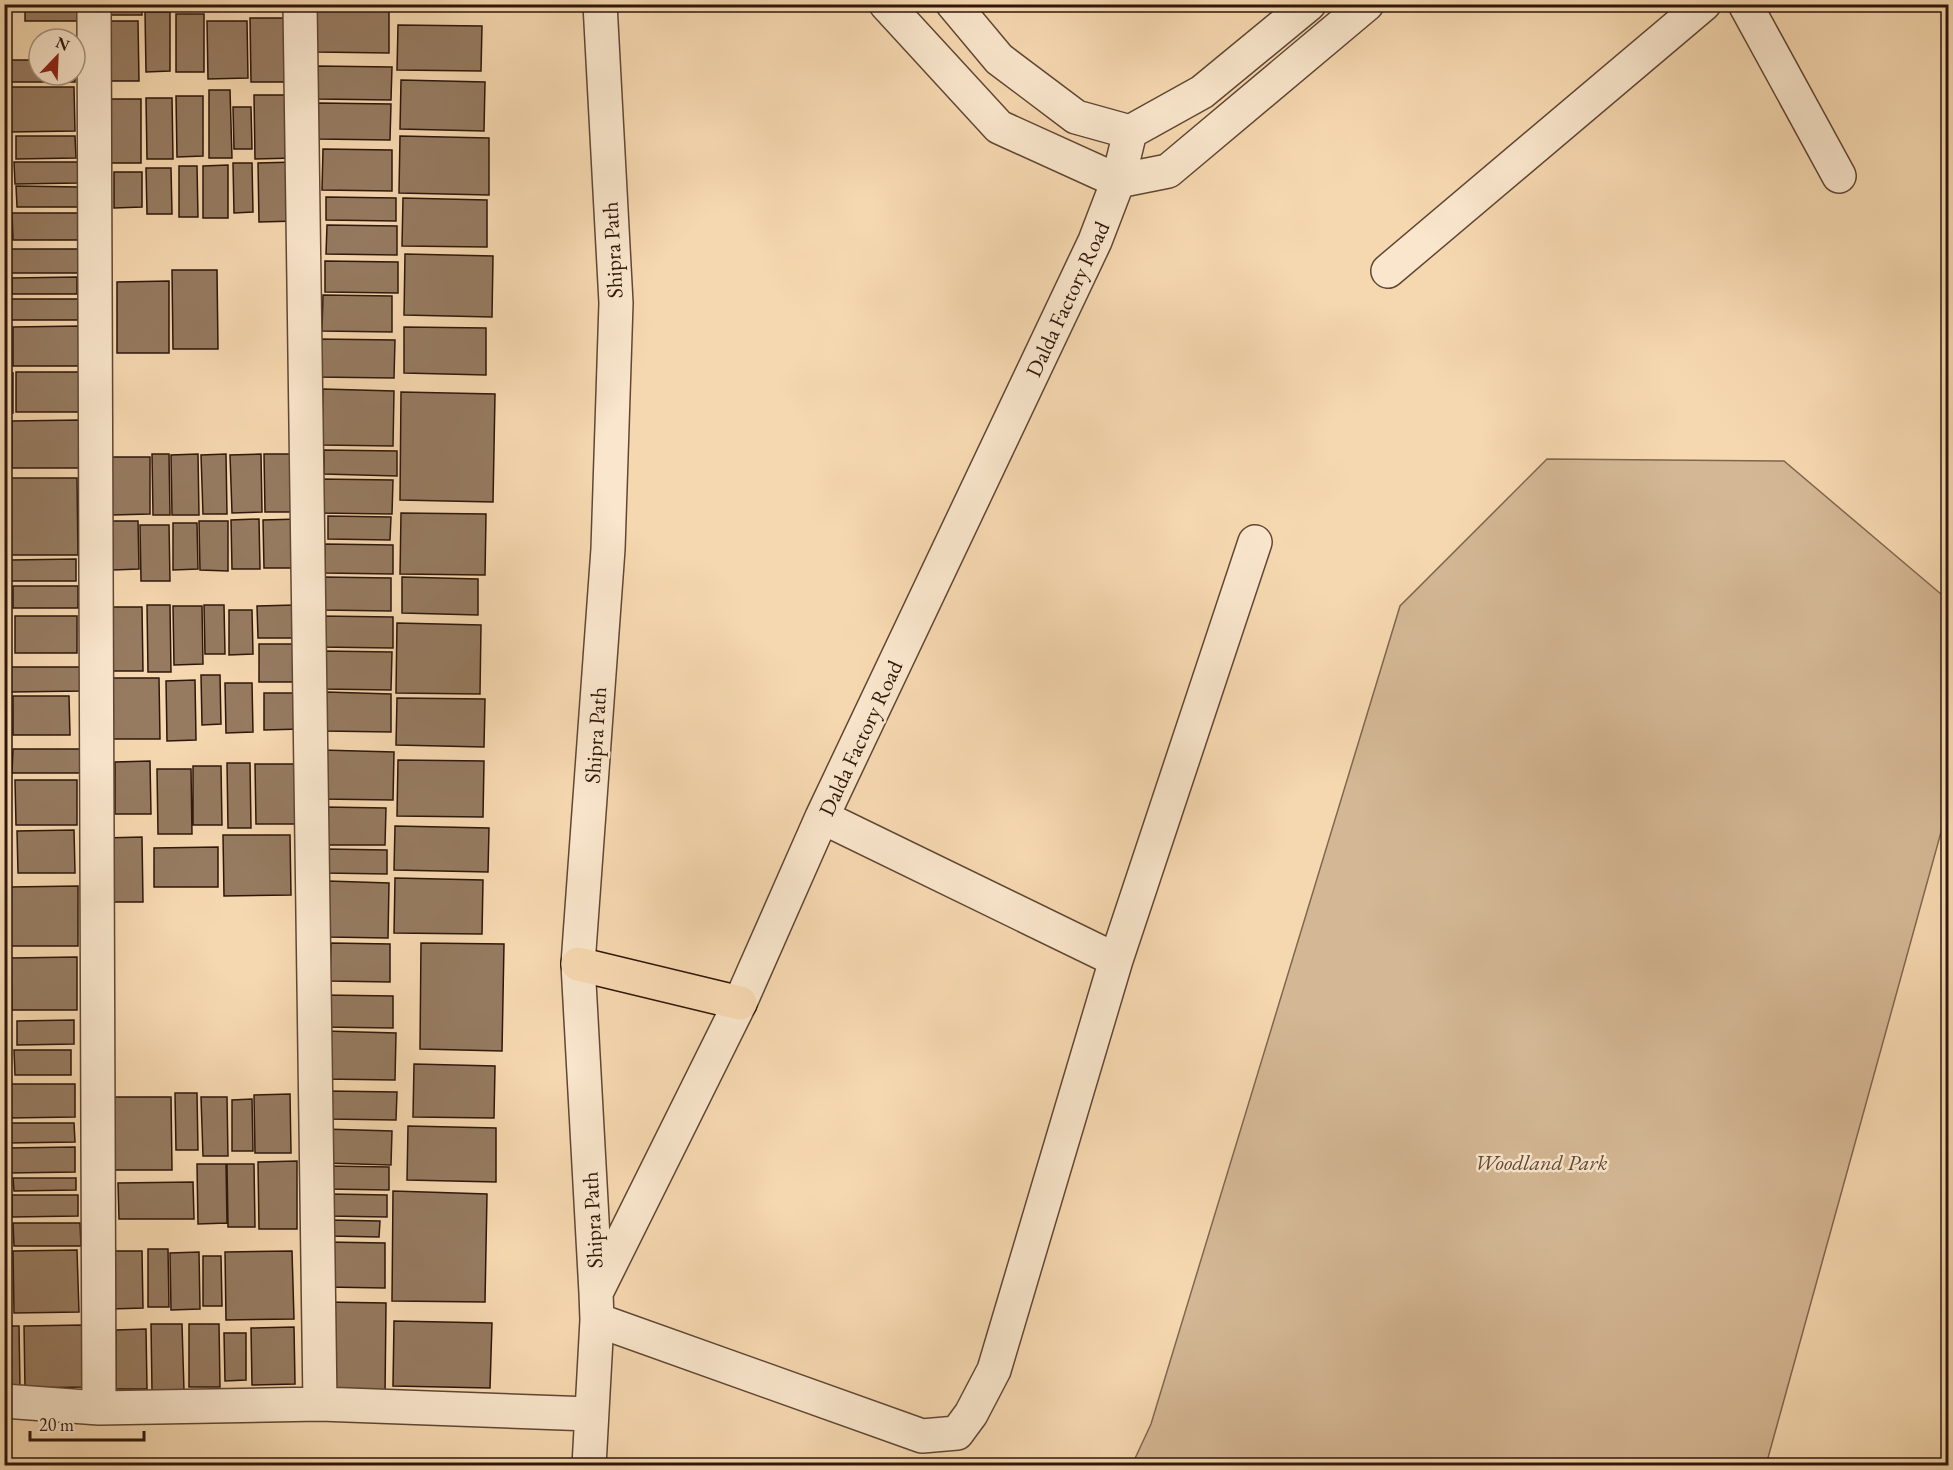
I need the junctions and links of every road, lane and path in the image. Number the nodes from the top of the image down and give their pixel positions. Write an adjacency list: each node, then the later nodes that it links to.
1 (94, 4): 22 (street)
2 (300, 4): 21 (street)
3 (600, 4): 17 (street, Shipra Path)
4 (886, 4): 12 (street)
5 (953, 4): 10 (street)
6 (1309, 4): 10 (street)
7 (1367, 4): 12 (street)
8 (1704, 4): 13 (street)
9 (1745, 4): 11 (street)
10 (1130, 132): 12 (street, Dalda Factory Road)
11 (1839, 176)
12 (1118, 181): 15 (street, Dalda Factory Road)
13 (1388, 271)
14 (1255, 542): 16 (street)
15 (822, 817): 16 (street); 18 (street, Dalda Factory Road)
16 (1116, 960): 19 (street)
17 (578, 964): 18 (main road); 19 (street, Shipra Path)
18 (740, 1003): 19 (street, Dalda Factory Road)
19 (596, 1306): 23 (street, Shipra Path)
20 (4, 1401): 22 (street)
21 (320, 1404): 22 (street); 23 (street)
22 (99, 1408)
23 (590, 1414): 24 (street, Shipra Path)
24 (589, 1466)

